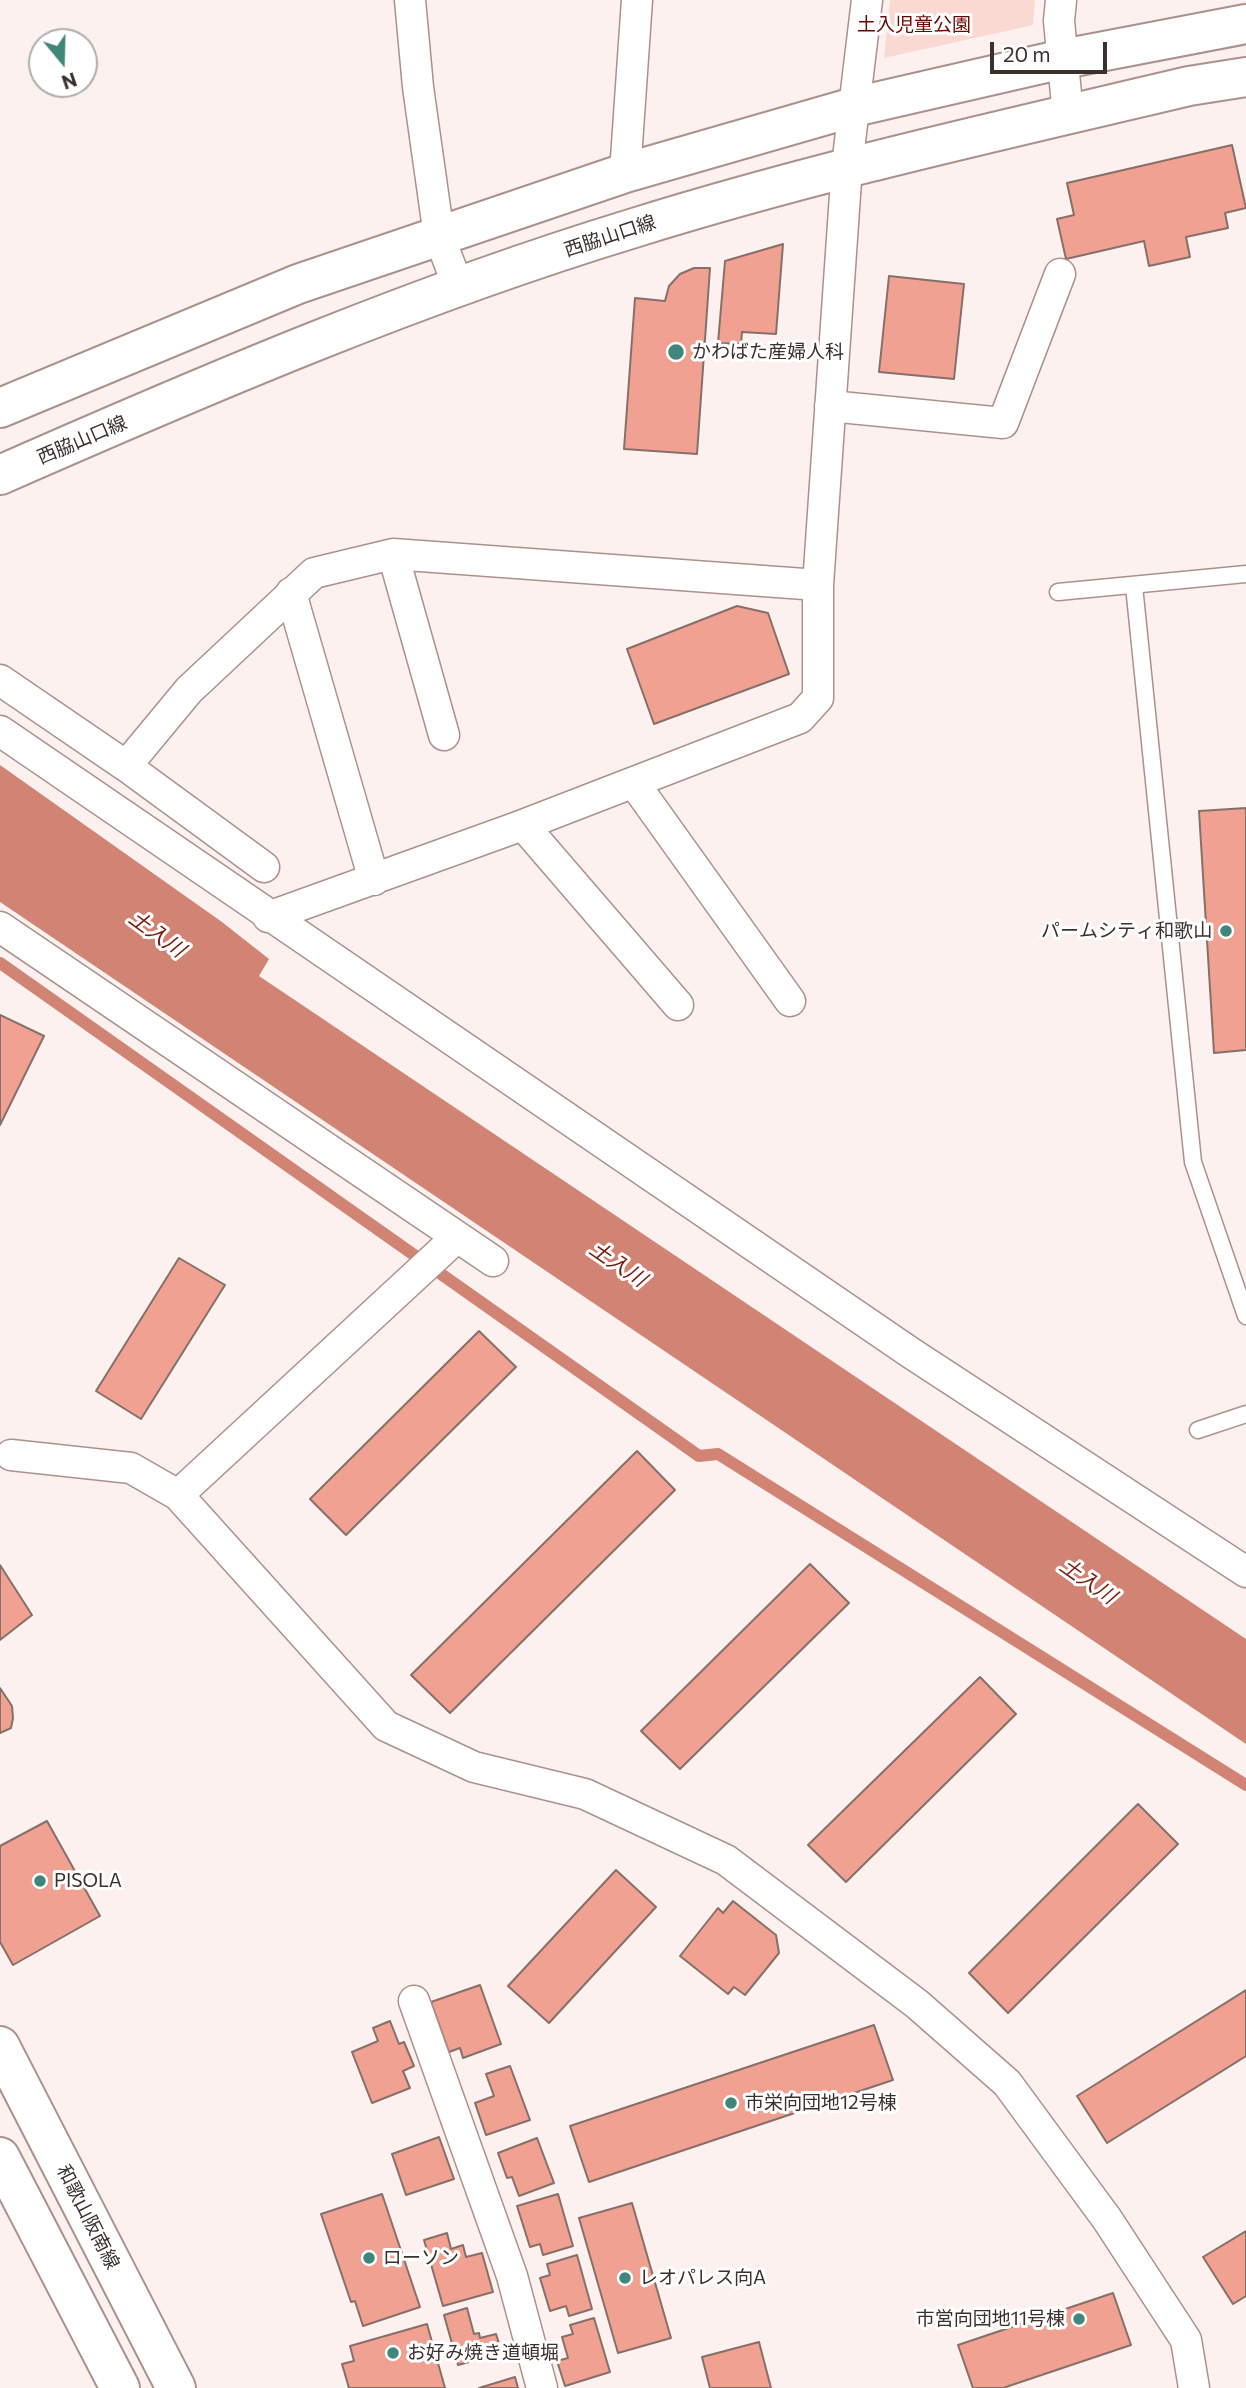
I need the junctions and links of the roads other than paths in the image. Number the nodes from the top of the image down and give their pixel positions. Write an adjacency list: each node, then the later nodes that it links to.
1 (410, 0): 12 (street)
2 (637, 0): 11 (street)
3 (867, 0): 8 (street)
4 (1061, 0): 6 (street)
5 (1246, 24): 6 (street)
6 (1063, 59): 8 (street); 9 (street)
7 (1246, 76): 9 (street, 西脇山口線)
8 (854, 107): 10 (street); 11 (street)
9 (1068, 115): 10 (street, 西脇山口線)
10 (847, 166): 14 (street, 西脇山口線); 15 (street)
11 (625, 173): 12 (street)
12 (439, 236): 14 (street); 16 (street)
13 (1060, 274): 15 (street)
14 (458, 286): 17 (street, 西脇山口線)
15 (830, 406): 20 (street)
16 (0, 408)
17 (0, 475)
18 (393, 554): 20 (street); 23 (street); 26 (street)
19 (1246, 574): 21 (lane)
20 (818, 586): 28 (street)
21 (1134, 586): 22 (lane); 38 (lane)
22 (1058, 592)
23 (291, 593): 27 (street); 31 (street)
24 (0, 680): 27 (street)
25 (0, 731): 32 (street)
26 (444, 734)
27 (126, 766): 30 (street)
28 (634, 783): 29 (street); 34 (street)
29 (523, 825): 31 (street); 35 (street)
30 (264, 867)
31 (374, 880): 32 (street)
32 (268, 917): 43 (street)
33 (0, 927): 36 (street)
34 (790, 1001)
35 (678, 1005)
36 (456, 1238): 37 (street); 42 (street)
37 (494, 1261)
38 (1246, 1316)
39 (1246, 1413): 40 (lane)
40 (1198, 1430)
41 (11, 1455): 42 (street)
42 (178, 1495): 50 (street)
43 (1246, 1572)
44 (414, 2001): 49 (street)
45 (0, 2046): 48 (street, 和歌山阪南線)
46 (0, 2157): 47 (street)
47 (120, 2388)
48 (176, 2388)
49 (542, 2388)
50 (1194, 2388)

